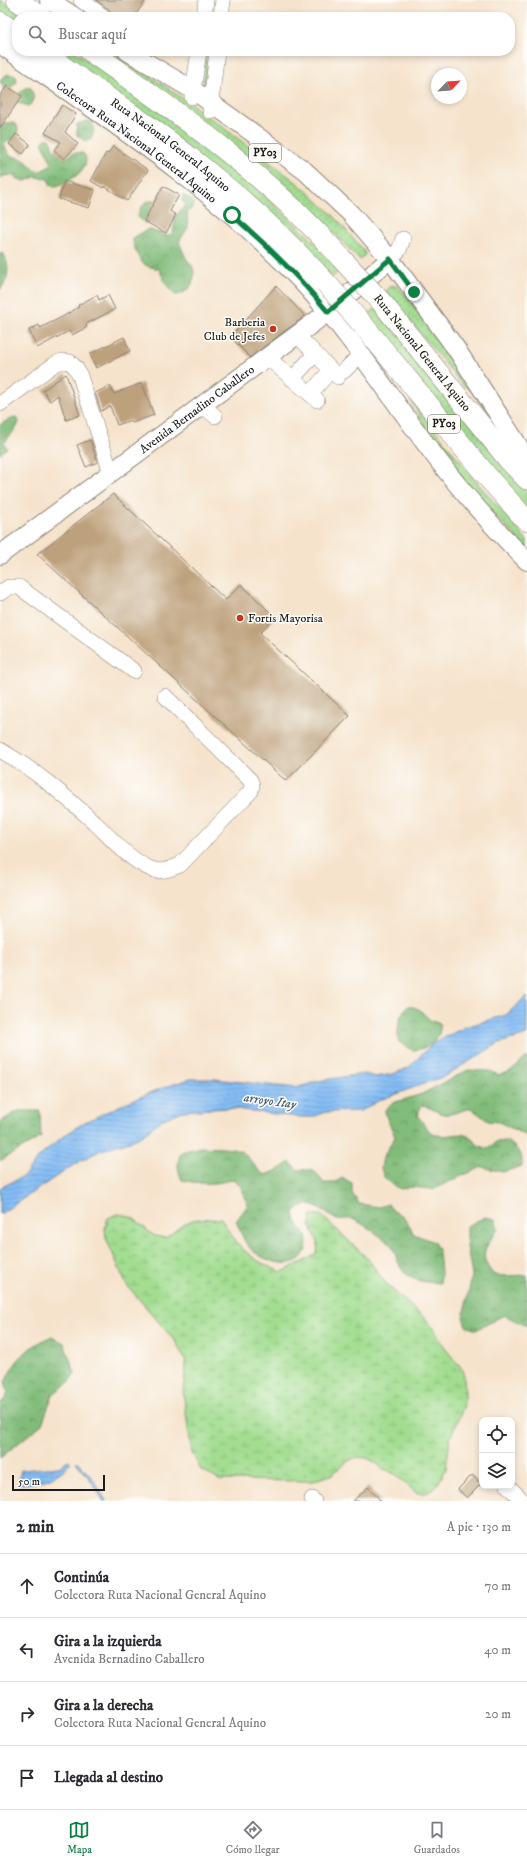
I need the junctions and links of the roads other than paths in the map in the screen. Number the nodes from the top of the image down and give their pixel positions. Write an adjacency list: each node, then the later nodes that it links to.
1 (17, 0): 6 (highway)
2 (49, 0): 7 (main road)
3 (81, 0): 8 (street)
4 (206, 0): 9 (street)
5 (224, 0): 10 (street)
6 (35, 12)
7 (67, 12)
8 (97, 12)
9 (205, 12)
10 (222, 12)
11 (0, 22): 12 (highway)
12 (12, 30)
13 (0, 44): 14 (main road, Colectora Ruta Nacional General Aquino / PY03)
14 (12, 53)
15 (17, 56): 24 (main road, Colectora Ruta Nacional General Aquino / PY03)
16 (48, 56): 35 (highway, Ruta Nacional General Aquino / PY03, bridge)
17 (97, 56): 34 (highway, Ruta Nacional General Aquino / PY03, bridge)
18 (135, 56): 21 (main road, PY03)
19 (198, 56): 21 (street)
20 (216, 56): 22 (street)
21 (192, 94): 22 (main road, PY03)
22 (211, 107): 23 (main road, PY03)
23 (397, 252): 24 (main road, Avenida Bernadino Caballero); 32 (main road, PY03)
24 (328, 312): 25 (main road, Avenida Bernadino Caballero); 27 (main road, Colectora Ruta Nacional General Aquino / PY03)
25 (300, 338): 26 (street); 28 (main road, Avenida Bernadino Caballero)
26 (315, 354): 29 (street); 30 (street)
27 (360, 355): 29 (street); 37 (main road, Colectora Ruta Nacional General Aquino / PY03)
28 (271, 360): 30 (street); 33 (main road, Avenida Bernadino Caballero)
29 (338, 373): 30 (street)
30 (292, 379)
31 (0, 404): 33 (street)
32 (527, 459)
33 (111, 473): 36 (main road, Avenida Bernadino Caballero)
34 (527, 479)
35 (527, 521)
36 (0, 556)
37 (527, 561)
38 (0, 593): 39 (street)
39 (134, 671)
40 (165, 696): 41 (street)
41 (0, 750)
42 (511, 1489): 43 (street)
43 (523, 1501)

